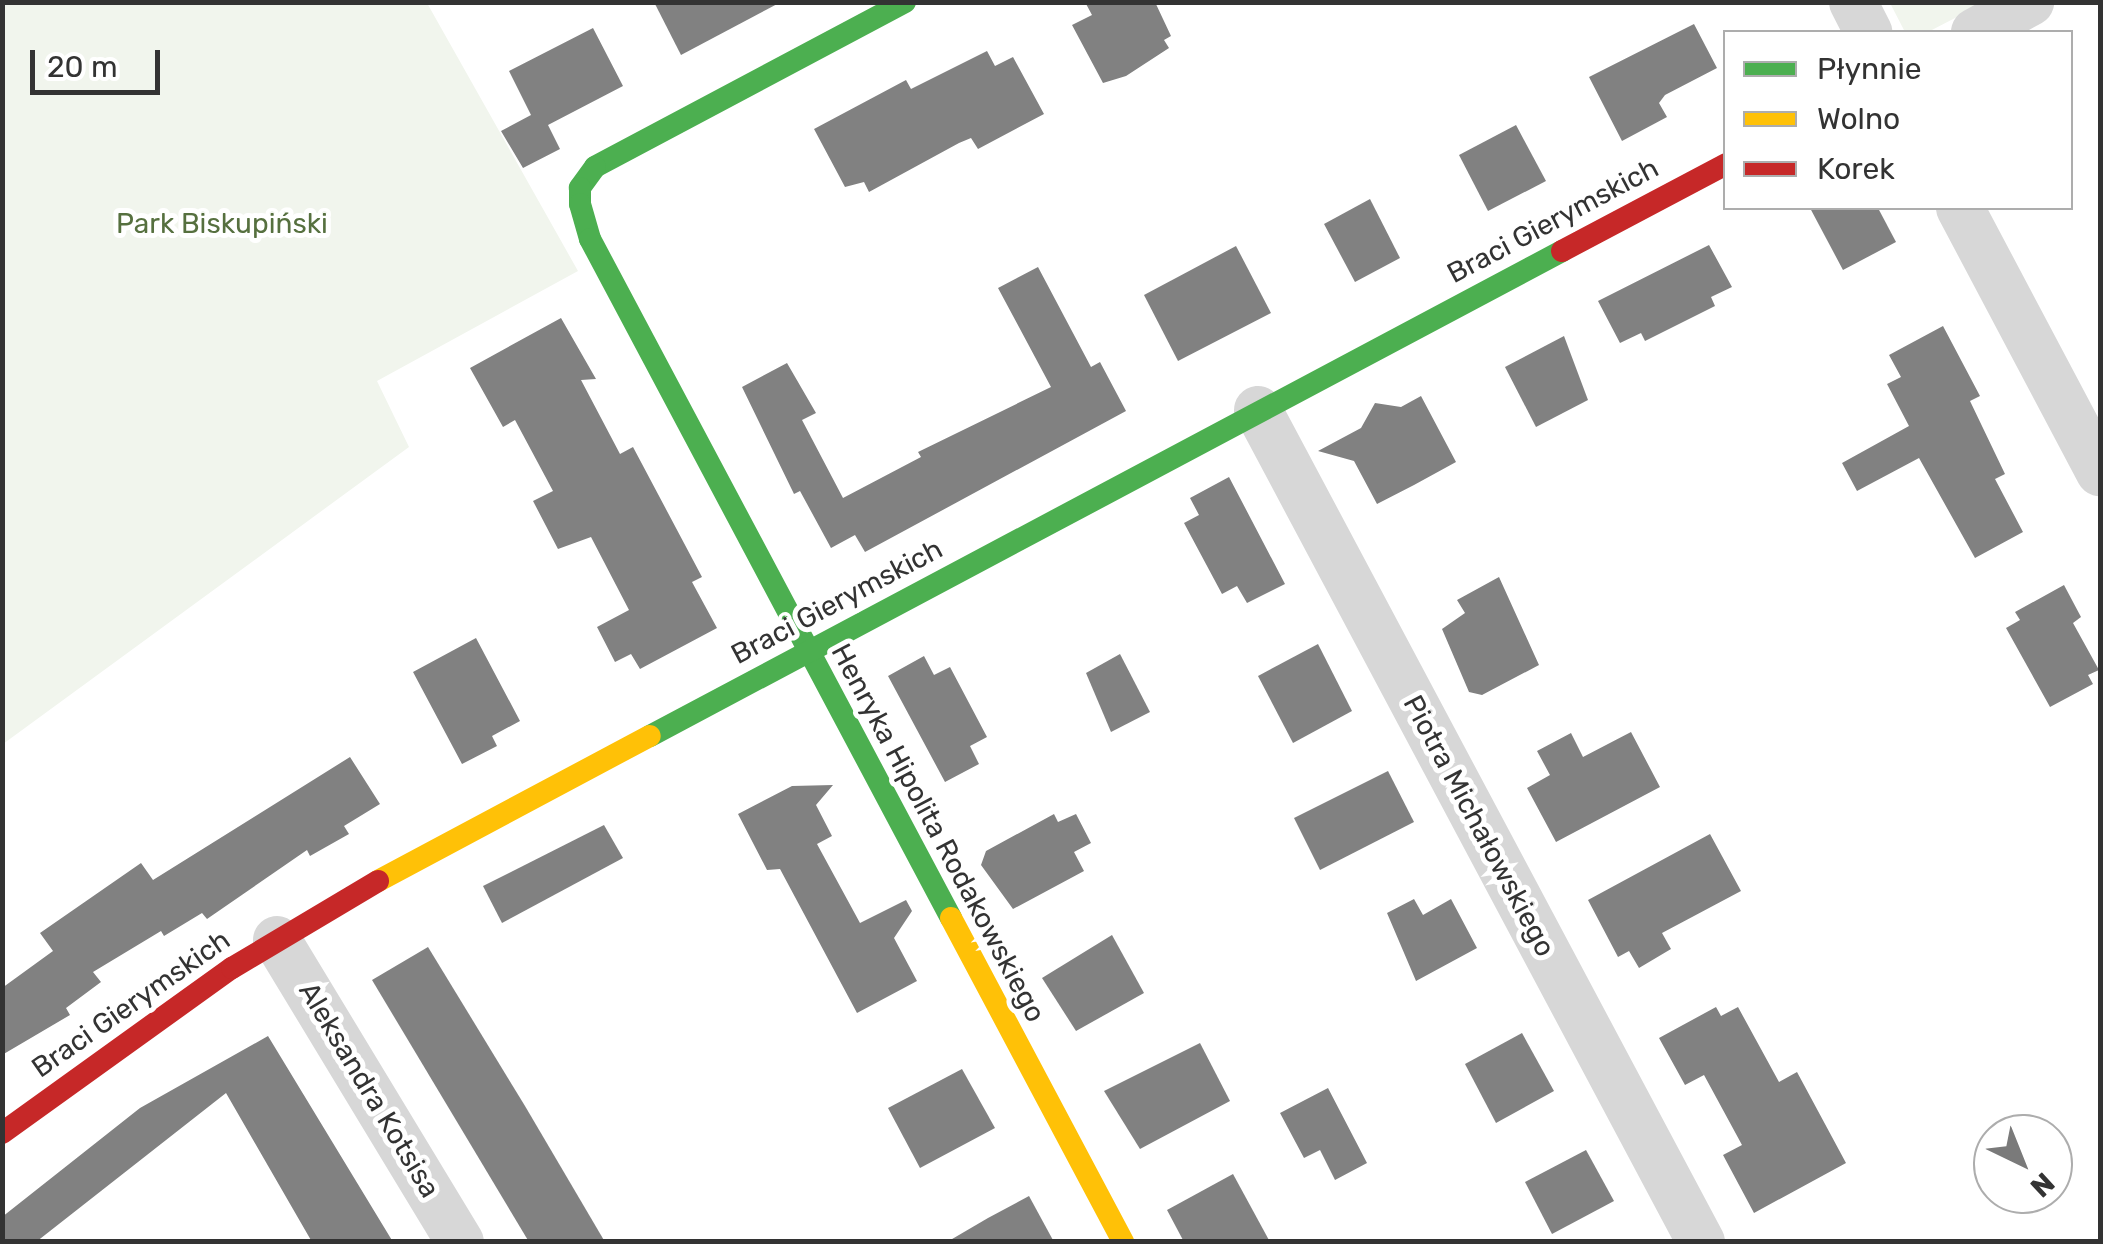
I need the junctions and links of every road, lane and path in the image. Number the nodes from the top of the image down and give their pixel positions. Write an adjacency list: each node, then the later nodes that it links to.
1 (904, 2): 10 (street, Henryka Hipolita Rodakowskiego)
2 (1853, 2): 4 (street)
3 (2030, 2): 5 (street)
4 (1867, 30)
5 (1979, 30)
6 (1723, 166): 8 (street, Braci Gierymskich)
7 (1961, 210): 9 (street)
8 (1258, 410): 10 (street, Braci Gierymskich); 15 (street, Piotra Michałowskiego)
9 (2100, 472)
10 (807, 652): 11 (street, Braci Gierymskich); 14 (street, Henryka Hipolita Rodakowskiego)
11 (277, 940): 12 (street, Braci Gierymskich); 13 (street, Aleksandra Kotsisa)
12 (2, 1133)
13 (460, 1242)
14 (1122, 1242)
15 (1701, 1242)

